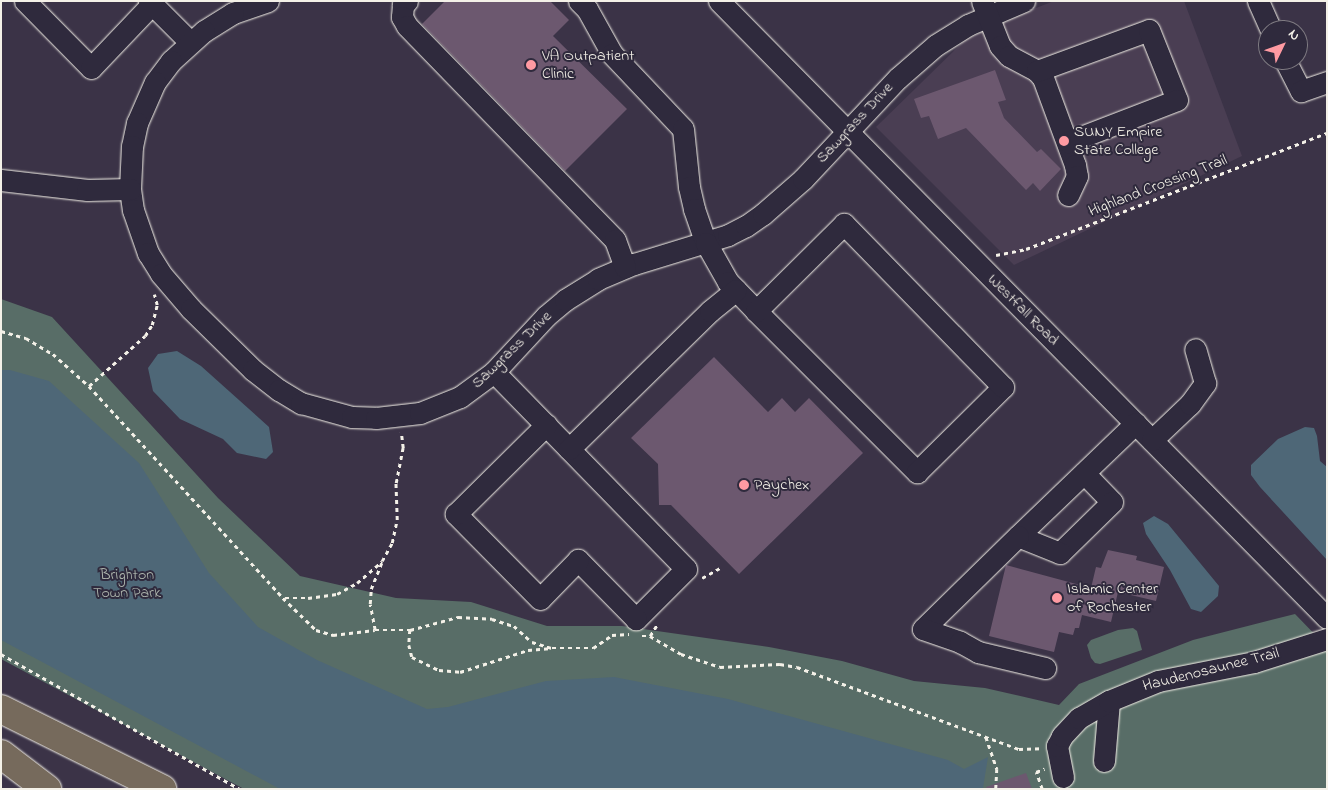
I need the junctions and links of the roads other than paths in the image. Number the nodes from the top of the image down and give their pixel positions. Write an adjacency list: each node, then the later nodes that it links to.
1 (25, 1): 8 (street)
2 (268, 1): 11 (street, Sawgrass Drive)
3 (407, 1): 21 (street)
4 (579, 1): 20 (street)
5 (719, 1): 15 (street, Westfall Road)
6 (1024, 1): 9 (street, Sawgrass Drive)
7 (1258, 1): 10 (street)
8 (151, 3): 11 (street)
9 (985, 8): 13 (street); 15 (street, Sawgrass Drive)
10 (1267, 20)
11 (190, 42): 18 (street, Sawgrass Drive)
12 (1290, 70): 14 (street)
13 (1037, 71): 16 (street); 16 (street)
14 (1327, 82)
15 (848, 131): 20 (street, Sawgrass Drive); 26 (street, Westfall Road)
16 (1068, 142): 19 (street)
17 (3, 178): 18 (street)
18 (130, 189): 25 (street, Sawgrass Drive)
19 (1068, 195)
20 (706, 242): 21 (street, Sawgrass Drive); 22 (street)
21 (625, 267): 25 (street, Sawgrass Drive)
22 (736, 290): 23 (street); 29 (street)
23 (756, 310): 23 (street)
24 (1195, 349): 28 (street)
25 (494, 372): 27 (street)
26 (1136, 423): 28 (street, Westfall Road); 30 (street)
27 (546, 425): 29 (street); 29 (street)
28 (1152, 440): 32 (street, Westfall Road)
29 (569, 449)
30 (1084, 473): 31 (street); 31 (street)
31 (1018, 536): 34 (street)
32 (1327, 618)
33 (1327, 639): 35 (street, Haudenosaunee Trail)
34 (1045, 668)
35 (1108, 701): 38 (street); 39 (street, Haudenosaunee Trail)
36 (1, 708): 41 (highway)
37 (1, 754): 40 (highway)
38 (1104, 761)
39 (1057, 772)
40 (47, 789)
41 (162, 789)

